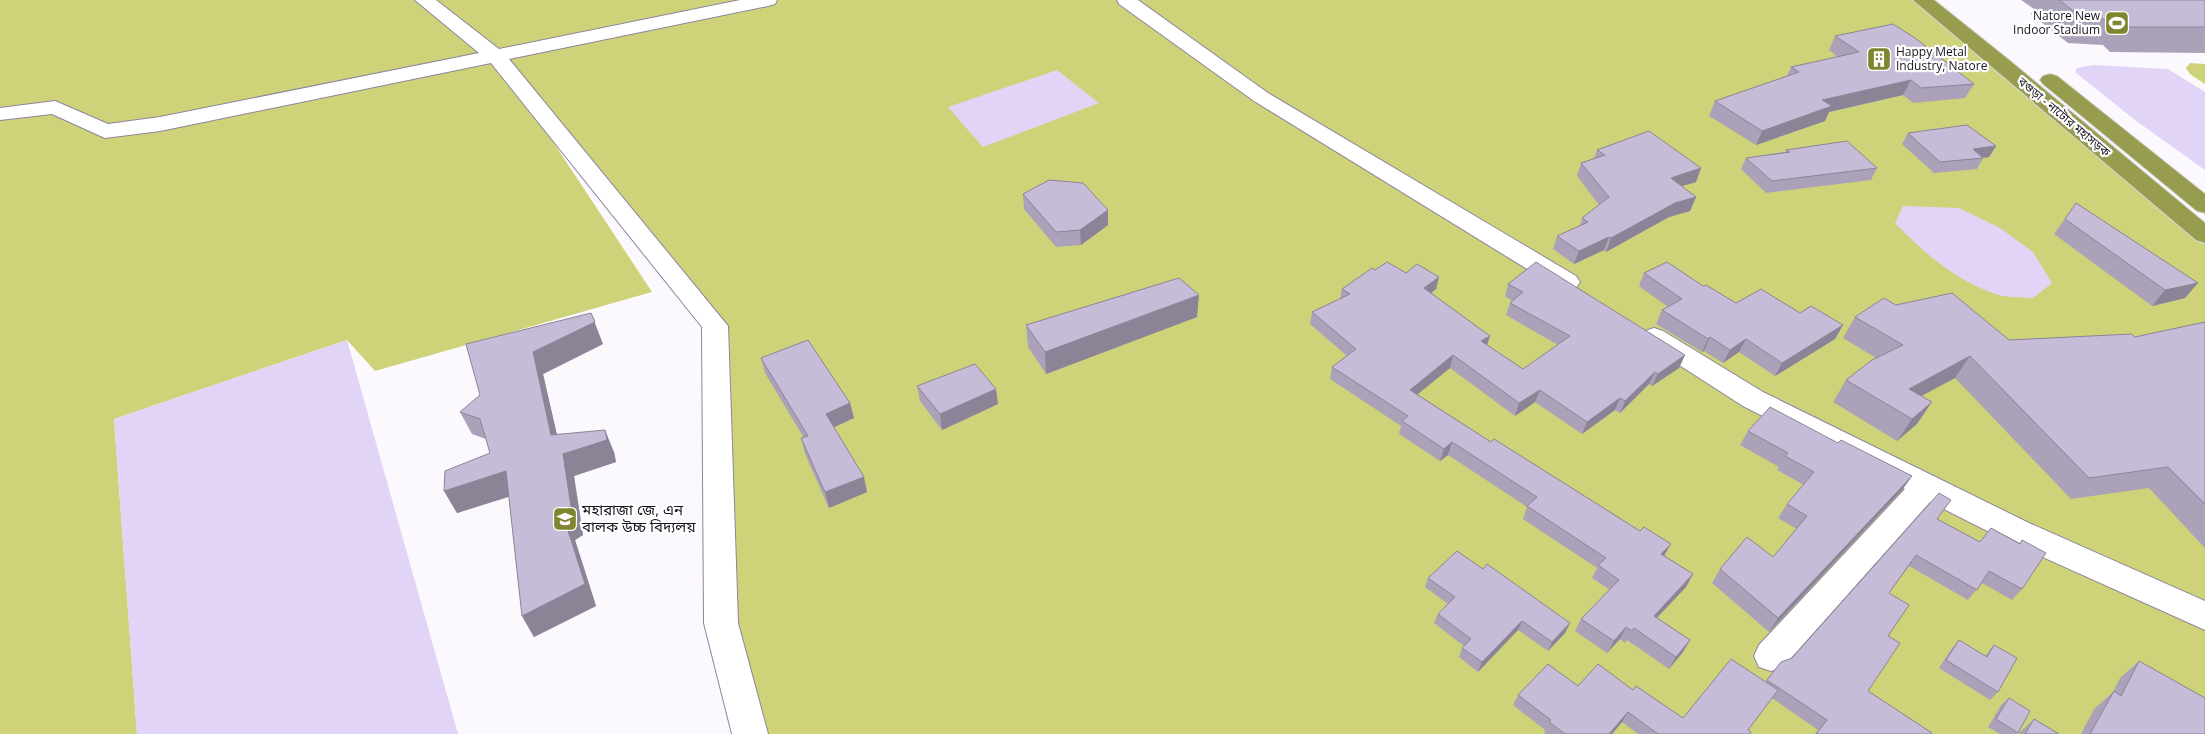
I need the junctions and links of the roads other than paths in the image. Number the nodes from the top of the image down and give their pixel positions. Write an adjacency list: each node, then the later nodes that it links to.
1 (424, 0): 6 (street)
2 (768, 0): 6 (street)
3 (1126, 0): 10 (street)
4 (1922, 0): 9 (highway, বগুড়া - নাটোর মহাসড়ক)
5 (1949, 0): 8 (highway, বগুড়া - নাটোর মহাসড়ক)
6 (496, 57): 7 (street); 15 (street)
7 (0, 114)
8 (2205, 206)
9 (2205, 235)
10 (1589, 296)
11 (1630, 322): 12 (street)
12 (1926, 486): 13 (street); 14 (street)
13 (2205, 616)
14 (1771, 656)
15 (750, 734)

